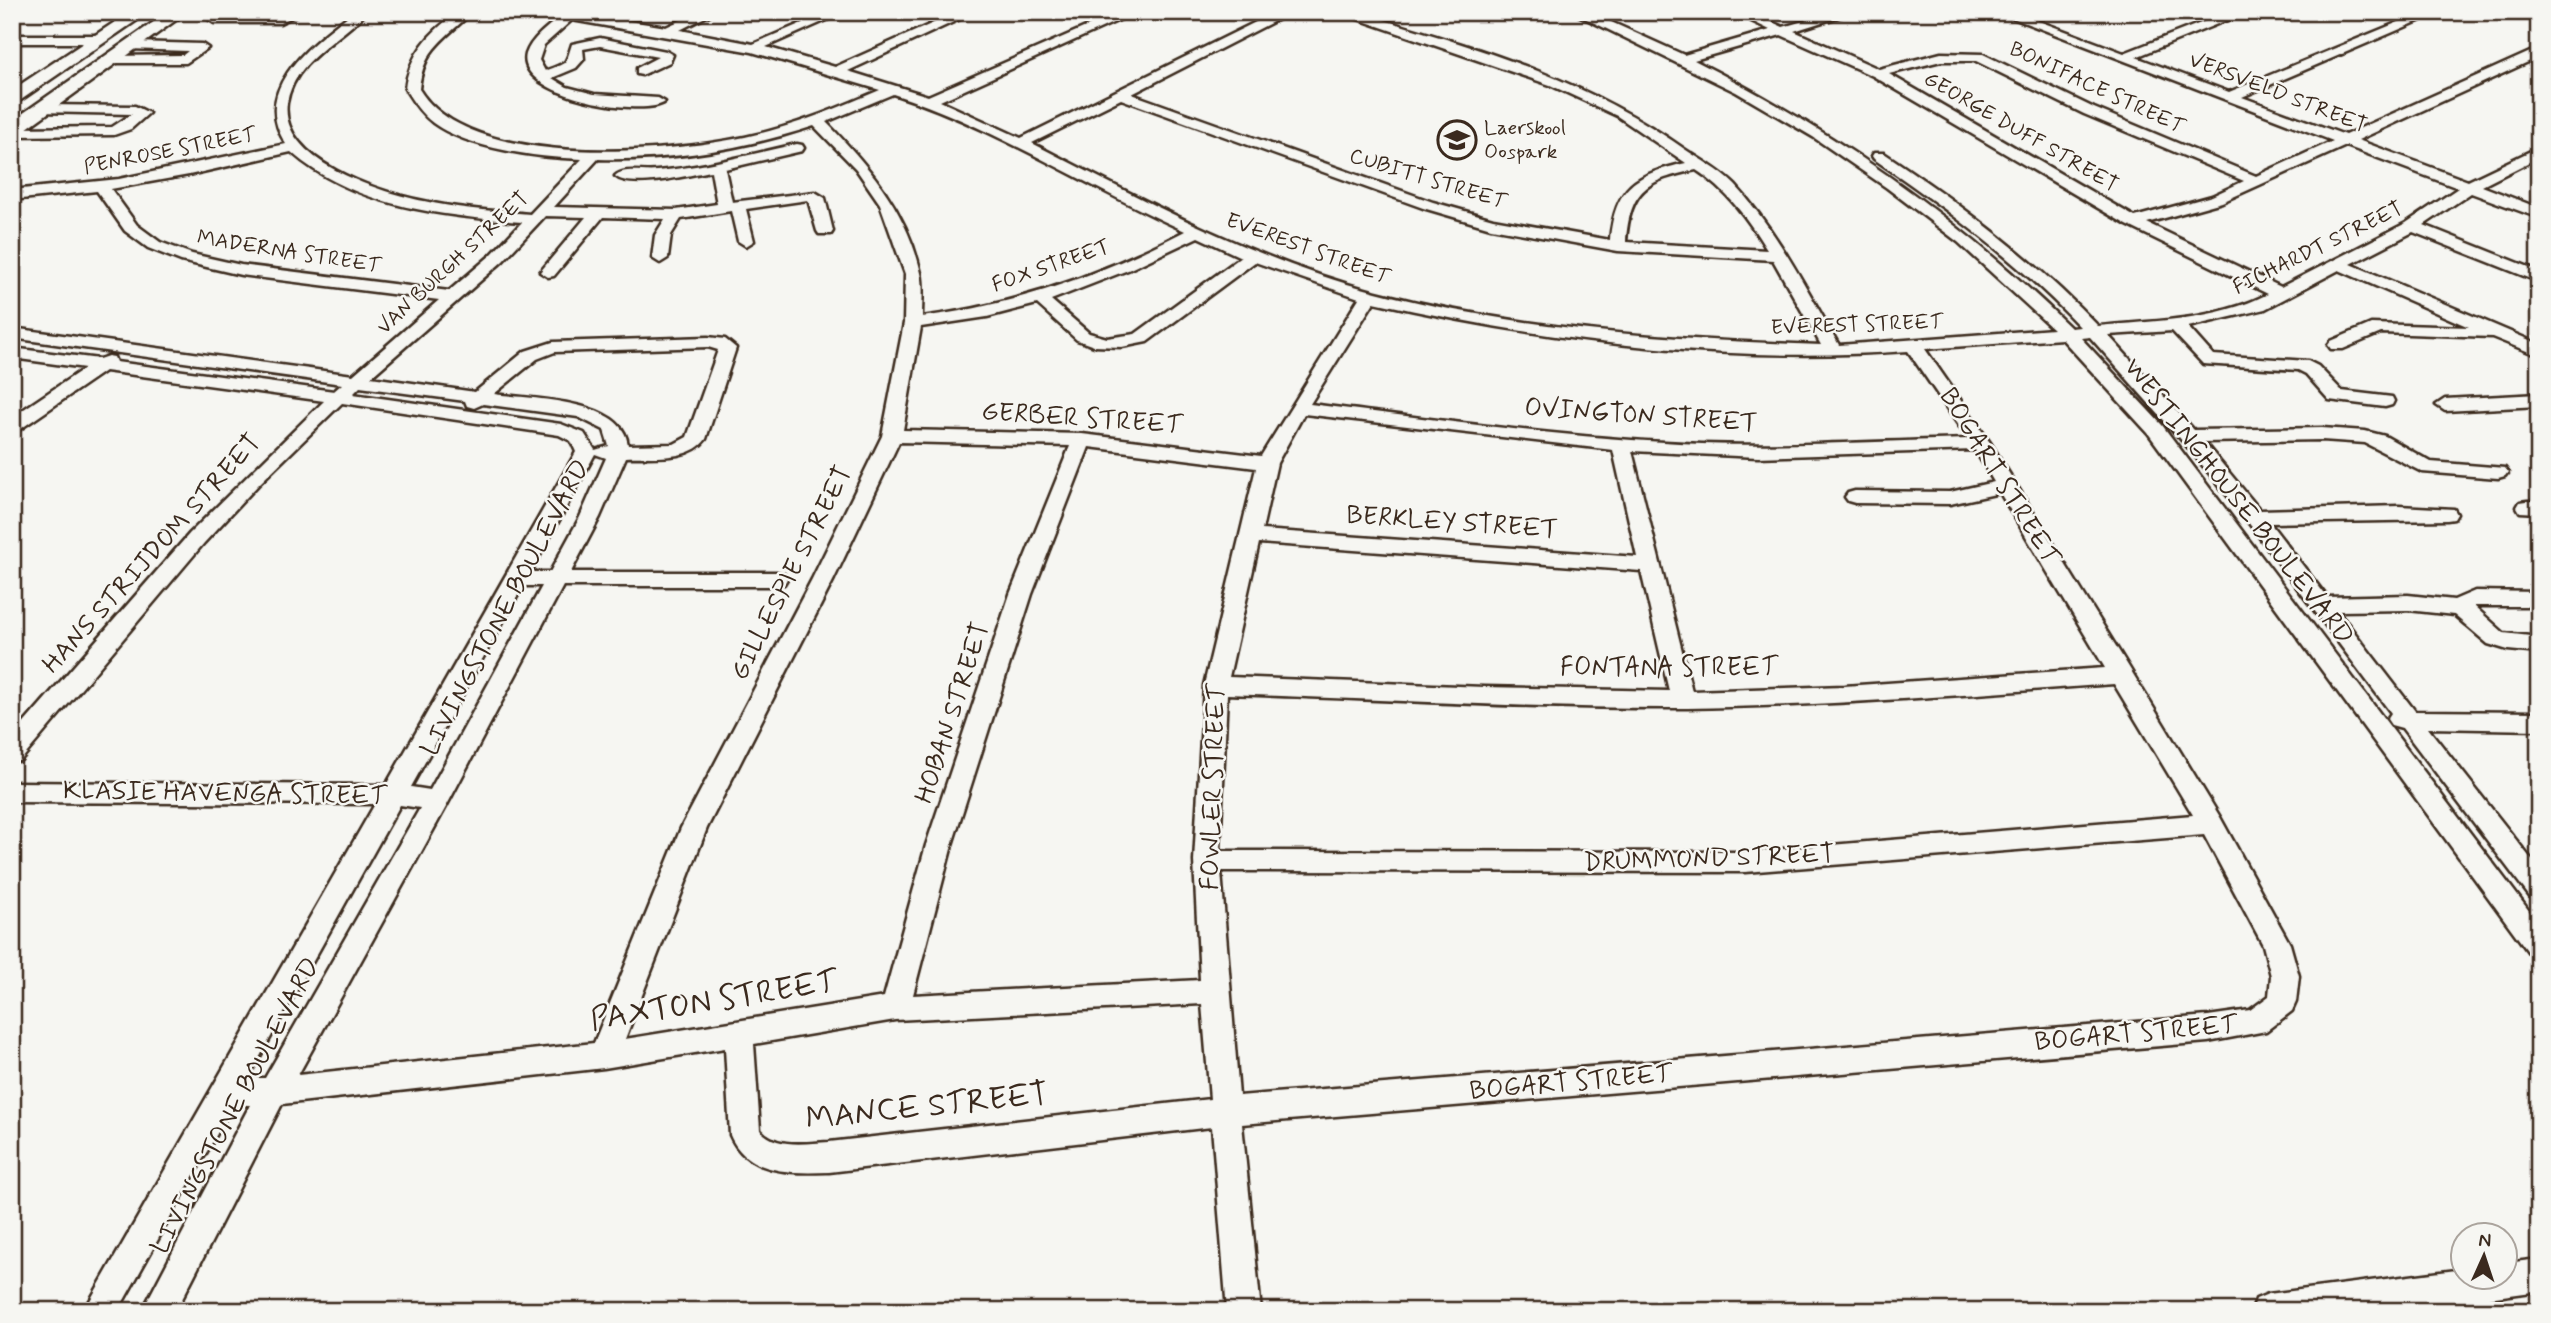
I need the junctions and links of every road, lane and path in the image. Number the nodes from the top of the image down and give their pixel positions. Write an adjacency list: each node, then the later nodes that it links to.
1 (141, 12): 27 (main road)
2 (179, 12): 28 (main road)
3 (296, 12): 22 (street)
4 (360, 12): 50 (street)
5 (466, 12): 53 (street)
6 (542, 12): 21 (street, EVEREST STREET)
7 (709, 12): 24 (street)
8 (839, 12): 30 (street)
9 (970, 12): 36 (street)
10 (1131, 12): 43 (street)
11 (1286, 12): 40 (street)
12 (1343, 12): 54 (street)
13 (1578, 12): 32 (street, WESTINGHOUSE BOULEVARD)
14 (1604, 12): 32 (street, WESTINGHOUSE BOULEVARD)
15 (1739, 12): 25 (street, GEORGE DUFF STREET)
16 (1848, 12): 25 (street)
17 (2003, 12): 23 (street, VERSVELD STREET)
18 (2049, 12): 23 (street)
19 (2241, 12): 33 (street)
20 (2434, 12): 41 (street)
21 (571, 15): 24 (street, EVEREST STREET); 38 (street)
22 (214, 19)
23 (2024, 21): 33 (street, VERSVELD STREET)
24 (667, 30): 30 (street, EVEREST STREET)
25 (1784, 31): 32 (street); 37 (street, GEORGE DUFF STREET)
26 (12, 39): 27 (street)
27 (95, 43): 29 (street); 42 (main road)
28 (133, 46): 34 (main road); 34 (street)
29 (12, 47)
30 (754, 48): 36 (street, EVEREST STREET)
31 (2539, 52): 48 (street)
32 (1691, 56): 84 (street, WESTINGHOUSE BOULEVARD); 87 (street, WESTINGHOUSE BOULEVARD)
33 (2123, 58): 41 (street, VERSVELD STREET)
34 (113, 60): 45 (main road)
35 (642, 71): 38 (street)
36 (836, 71): 39 (street, EVEREST STREET)
37 (1878, 73): 57 (street, BONIFACE STREET); 66 (street, GEORGE DUFF STREET)
38 (542, 77): 44 (street)
39 (892, 89): 43 (street, EVEREST STREET); 46 (street)
40 (1120, 94): 49 (street); 71 (street, CUBITT STREET)
41 (2229, 97): 48 (street, VERSVELD STREET)
42 (12, 98)
43 (929, 101): 49 (street, EVEREST STREET)
44 (658, 102)
45 (43, 109): 47 (main road); 47 (street)
46 (817, 121): 53 (street); 82 (street, GILLESPIE STREET)
47 (12, 131)
48 (2344, 141): 57 (street); 58 (street, VERSVELD STREET)
49 (1021, 143): 69 (street, EVEREST STREET)
50 (293, 148): 59 (street, PENROSE STREET); 64 (street)
51 (797, 148): 55 (street)
52 (2539, 151): 58 (street, FICHARDT STREET)
53 (593, 156): 64 (street, VAN BURGH STREET)
54 (1698, 165): 71 (street); 72 (street)
55 (717, 166): 56 (street); 61 (street)
56 (622, 176)
57 (2254, 180): 66 (street)
58 (2469, 187): 63 (street, VERSVELD STREET); 67 (street, FICHARDT STREET)
59 (102, 188): 60 (street, PENROSE STREET); 80 (street, MADERNA STREET)
60 (12, 195)
61 (731, 207): 65 (street); 68 (street); 70 (street)
62 (598, 213): 64 (street); 65 (street); 76 (street)
63 (2539, 213)
64 (539, 215): 80 (street, VAN BURGH STREET)
65 (676, 215): 74 (street)
66 (2133, 222): 78 (street, GEORGE DUFF STREET)
67 (2412, 226): 75 (street, FICHARDT STREET); 77 (street)
68 (825, 231)
69 (1197, 231): 73 (street, EVEREST STREET); 81 (street, FOX STREET)
70 (746, 241)
71 (1618, 246): 72 (street, CUBITT STREET)
72 (1777, 255): 91 (street)
73 (1253, 256): 79 (street, EVEREST STREET); 81 (street)
74 (660, 258)
75 (2340, 265): 78 (street, FICHARDT STREET); 85 (street)
76 (548, 272)
77 (2539, 277)
78 (2280, 293): 83 (street, FICHARDT STREET)
79 (1369, 296): 91 (street, EVEREST STREET); 101 (street, FOWLER STREET)
80 (454, 297): 95 (street, VAN BURGH STREET)
81 (1039, 297): 82 (street, FOX STREET)
82 (912, 323): 104 (street, GILLESPIE STREET)
83 (2177, 325): 84 (street, FICHARDT STREET); 99 (street)
84 (2097, 331): 87 (street, EVEREST STREET); 105 (street, WESTINGHOUSE BOULEVARD)
85 (2493, 331): 88 (street); 92 (street)
86 (12, 333): 90 (street, LIVINGSTONE BOULEVARD)
87 (2067, 333): 89 (street, EVEREST STREET); 130 (street, WESTINGHOUSE BOULEVARD)
88 (2337, 345)
89 (1914, 346): 91 (street, EVEREST STREET); 107 (street, BOGART STREET)
90 (125, 348): 94 (street); 95 (street, LIVINGSTONE BOULEVARD)
91 (1833, 351)
92 (2539, 351)
93 (12, 353): 94 (street, LIVINGSTONE BOULEVARD)
94 (102, 365): 97 (street, LIVINGSTONE BOULEVARD); 103 (street)
95 (357, 380): 96 (street, LIVINGSTONE BOULEVARD); 97 (street, VAN BURGH STREET)
96 (479, 396): 102 (street); 109 (street, LIVINGSTONE BOULEVARD); 109 (street)
97 (338, 397): 102 (street, LIVINGSTONE BOULEVARD); 132 (street, HANS STRIJDOM STREET)
98 (2539, 400): 100 (street)
99 (2385, 401)
100 (2445, 405)
101 (1298, 408): 108 (street, OVINGTON STREET); 111 (street, FOWLER STREET)
102 (460, 414): 110 (street, LIVINGSTONE BOULEVARD)
103 (12, 426)
104 (892, 436): 106 (street, GERBER STREET); 143 (street, GILLESPIE STREET)
105 (2188, 436): 112 (street); 116 (street, WESTINGHOUSE BOULEVARD)
106 (1082, 440): 111 (street, GERBER STREET); 141 (street, HOBAN STREET)
107 (1981, 444): 108 (street, OVINGTON STREET); 113 (street, BOGART STREET)
108 (1621, 445): 118 (street)
109 (619, 451): 110 (street); 121 (street, LIVINGSTONE BOULEVARD)
110 (586, 452): 119 (street, LIVINGSTONE BOULEVARD)
111 (1267, 463): 117 (street, FOWLER STREET)
112 (2498, 472)
113 (2006, 485): 114 (street); 126 (street, BOGART STREET)
114 (1855, 497)
115 (2447, 514): 116 (street)
116 (2254, 517): 123 (street, WESTINGHOUSE BOULEVARD)
117 (1250, 536): 118 (street, BERKLEY STREET); 127 (street, FOWLER STREET)
118 (1650, 565): 128 (street)
119 (516, 579): 121 (street); 134 (street, LIVINGSTONE BOULEVARD)
120 (776, 579): 121 (street)
121 (555, 580): 135 (street, LIVINGSTONE BOULEVARD)
122 (2539, 599): 124 (street)
123 (2321, 604): 124 (street); 129 (street, WESTINGHOUSE BOULEVARD)
124 (2459, 608): 125 (street)
125 (2539, 645)
126 (2122, 675): 128 (street, FONTANA STREET); 136 (street, BOGART STREET)
127 (1216, 685): 128 (street, FONTANA STREET); 137 (street, FOWLER STREET)
128 (1682, 698)
129 (2407, 719): 130 (street); 131 (street); 138 (street, WESTINGHOUSE BOULEVARD)
130 (2371, 721): 139 (street, WESTINGHOUSE BOULEVARD)
131 (2539, 721)
132 (12, 754)
133 (12, 792): 134 (street, KLASIE HAVENGA STREET)
134 (394, 795): 135 (street, KLASIE HAVENGA STREET); 144 (street, LIVINGSTONE BOULEVARD)
135 (437, 800): 145 (street, LIVINGSTONE BOULEVARD)
136 (2211, 824): 137 (street, DRUMMOND STREET); 146 (street, BOGART STREET)
137 (1207, 860): 140 (street, FOWLER STREET)
138 (2539, 889)
139 (2539, 945)
140 (1215, 991): 141 (street, PAXTON STREET); 146 (street, FOWLER STREET)
141 (895, 1009): 142 (street, PAXTON STREET)
142 (739, 1033): 143 (street, PAXTON STREET); 146 (street, MANCE STREET)
143 (604, 1055): 145 (street, PAXTON STREET)
144 (224, 1091): 145 (street, PAXTON STREET); 149 (street, LIVINGSTONE BOULEVARD)
145 (273, 1091): 150 (street, LIVINGSTONE BOULEVARD)
146 (1226, 1111): 151 (street, FOWLER STREET)
147 (2539, 1275): 148 (street)
148 (2276, 1310)
149 (100, 1311)
150 (159, 1311)
151 (1244, 1311)

